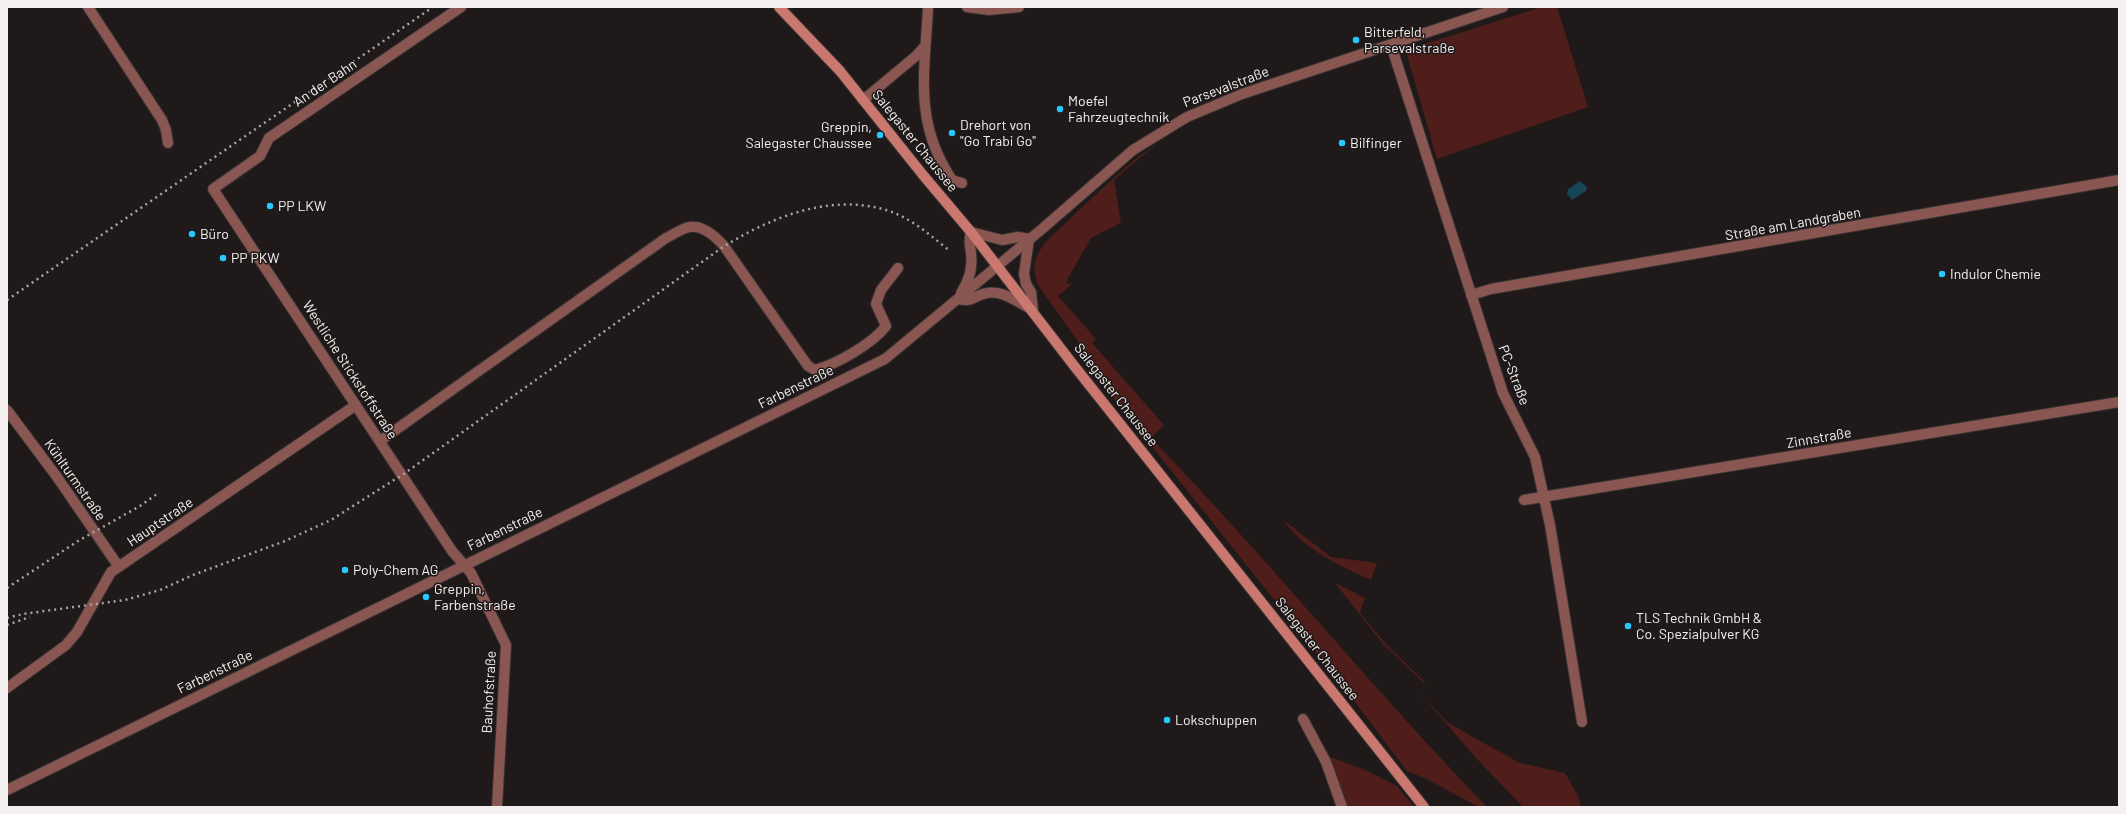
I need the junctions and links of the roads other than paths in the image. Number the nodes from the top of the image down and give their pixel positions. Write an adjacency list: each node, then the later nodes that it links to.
1 (88, 7): 11 (street)
2 (461, 7): 14 (street, An der Bahn)
3 (779, 7): 10 (main road, Salegaster Chaussee)
4 (928, 7): 9 (street)
5 (967, 7): 6 (street)
6 (1019, 7)
7 (1503, 7): 8 (street, Parsevalstraße)
8 (1391, 44): 16 (street, Parsevalstraße); 19 (street, PC-Straße)
9 (925, 46): 10 (street); 13 (street)
10 (863, 100): 15 (main road, Salegaster Chaussee)
11 (168, 143)
12 (2119, 180): 19 (street, Straße am Landgraben)
13 (962, 183)
14 (213, 189): 23 (street, Westliche Stickstoffstraße)
15 (971, 232): 16 (street); 17 (main road, Salegaster Chaussee); 20 (street)
16 (1029, 239): 17 (street, Parsevalstraße); 21 (street)
17 (998, 266): 20 (street, Farbenstraße); 21 (main road, Salegaster Chaussee)
18 (898, 268): 25 (street)
19 (1471, 295): 26 (street, PC-Straße)
20 (958, 299): 21 (street); 28 (street, Farbenstraße)
21 (1033, 310): 36 (main road, Salegaster Chaussee)
22 (2119, 402): 26 (street, Zinnstraße)
23 (356, 405): 25 (street, Westliche Stickstoffstraße); 29 (street, Hauptstraße)
24 (7, 410): 29 (street, Kühlturmstraße)
25 (380, 441): 28 (street, Westliche Stickstoffstraße)
26 (1545, 496): 27 (street, Zinnstraße); 32 (street, PC-Straße)
27 (1524, 500)
28 (466, 564): 33 (street, Farbenstraße); 34 (street, Bauhofstraße)
29 (119, 567): 30 (street, Hauptstraße)
30 (7, 688)
31 (1303, 719): 35 (street)
32 (1582, 722)
33 (7, 790)
34 (497, 807)
35 (1342, 807)
36 (1424, 807)

